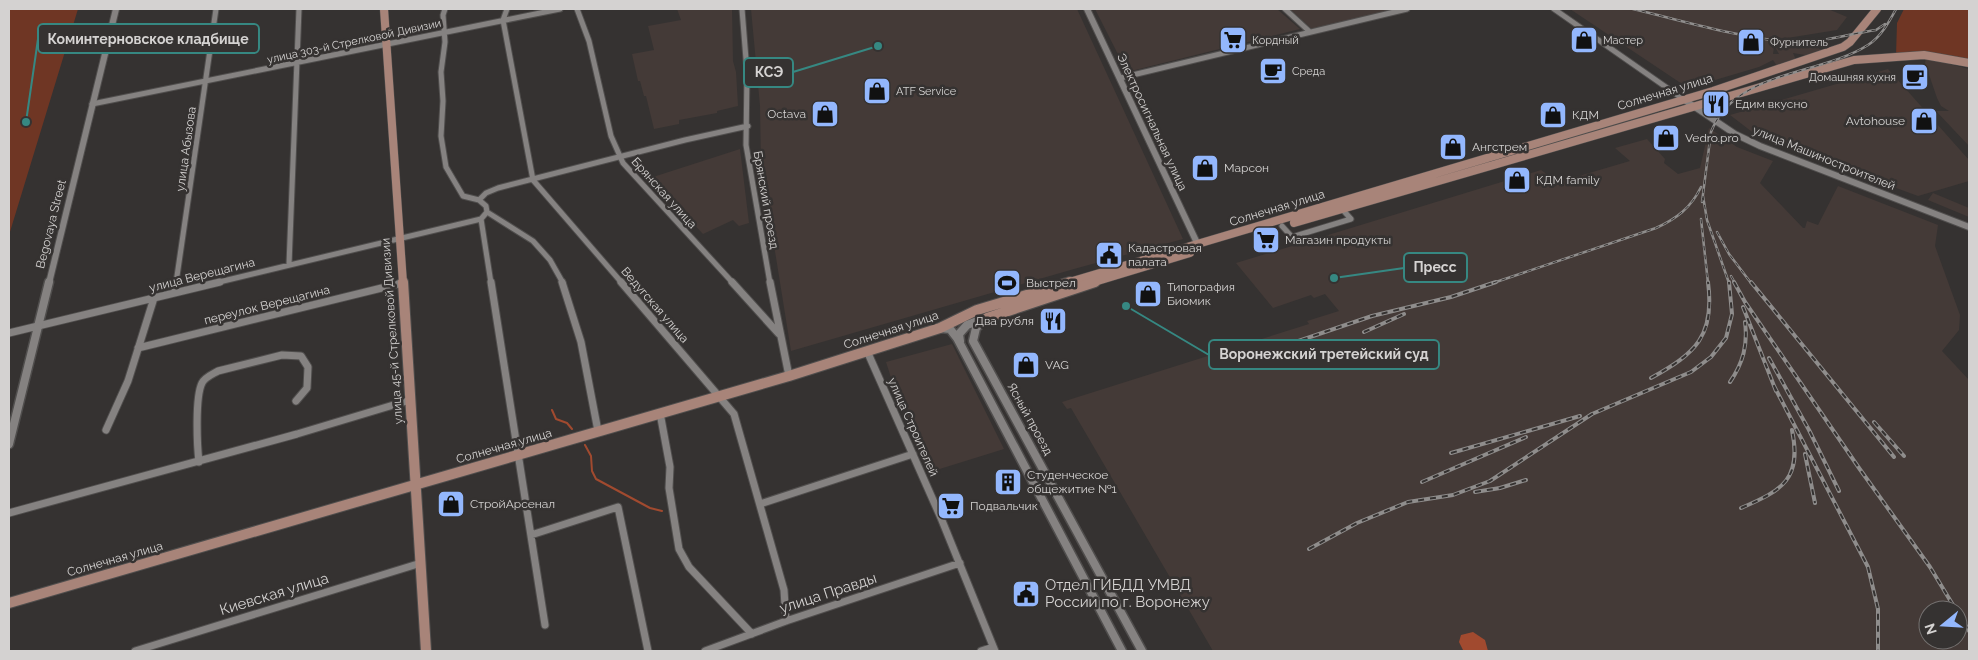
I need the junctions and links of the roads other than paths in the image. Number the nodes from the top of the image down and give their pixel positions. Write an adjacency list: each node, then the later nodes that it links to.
1 (116, 9): 26 (street, Begovaya Street)
2 (216, 9): 23 (street, улица Абызова)
3 (299, 9): 19 (street)
4 (384, 9): 18 (main road, улица 45-й Стрелковой Дивизии)
5 (445, 9): 16 (street)
6 (507, 9): 15 (street)
7 (560, 9): 15 (street, улица 303-й Стрелковой Дивизии)
8 (577, 9): 29 (street, Брянская улица)
9 (742, 9): 28 (street, Брянский проезд)
10 (1087, 9): 21 (street, Электросигнальная улица)
11 (1285, 9): 17 (street)
12 (1407, 9): 17 (street)
13 (1554, 9): 25 (street, улица Машиностроителей)
14 (1877, 9): 22 (main road, Солнечная улица)
15 (503, 20): 16 (street, улица 303-й Стрелковой Дивизии); 30 (street, Ведугская улица)
16 (444, 32): 18 (street, улица 303-й Стрелковой Дивизии); 31 (street)
17 (1310, 32): 21 (street)
18 (386, 44): 19 (street, улица 303-й Стрелковой Дивизии); 37 (main road, улица 45-й Стрелковой Дивизии)
19 (298, 63): 23 (street, улица 303-й Стрелковой Дивизии); 39 (street)
20 (1969, 63): 24 (main road, Солнечная улица)
21 (1120, 78): 38 (street, Электросигнальная улица)
22 (1744, 80): 24 (main road); 25 (main road, Солнечная улица)
23 (206, 81): 26 (street, улица 303-й Стрелковой Дивизии); 41 (street, улица Абызова)
24 (1757, 88): 27 (main road, Солнечная улица)
25 (1683, 99): 27 (street, улица Машиностроителей); 38 (main road, Солнечная улица)
26 (92, 104): 44 (street, Begovaya Street)
27 (1693, 106): 32 (main road, Солнечная улица); 36 (street, улица Машиностроителей)
28 (748, 126): 29 (street); 47 (street, Брянский проезд)
29 (620, 158): 30 (street); 47 (street, Брянская улица)
30 (533, 180): 31 (street); 52 (street, Ведугская улица)
31 (479, 200): 33 (street)
32 (1342, 209): 35 (main road, Солнечная улица); 35 (street)
33 (487, 212): 34 (street); 57 (street)
34 (482, 219): 37 (street); 59 (street)
35 (1282, 226): 38 (main road, Солнечная улица)
36 (1969, 227)
37 (400, 238): 39 (street, улица Верещагина); 40 (main road, улица 45-й Стрелковой Дивизии)
38 (1200, 247): 43 (main road, Солнечная улица); 45 (main road, Солнечная улица)
39 (289, 265): 41 (street, улица Верещагина)
40 (402, 283): 49 (street, переулок Верещагина); 53 (main road, улица 45-й Стрелковой Дивизии)
41 (176, 292): 42 (street, улица Верещагина)
42 (154, 298): 44 (street, улица Верещагина); 49 (street)
43 (987, 318): 48 (street); 79 (street, Ясный проезд)
44 (38, 326): 46 (street, улица Верещагина); 58 (street, Begovaya Street)
45 (940, 328): 48 (street, Ясный проезд); 50 (main road, Солнечная улица)
46 (9, 333)
47 (779, 334): 51 (street, Брянский проезд)
48 (960, 342): 78 (street, Ясный проезд)
49 (138, 348): 56 (street)
50 (867, 351): 51 (main road, Солнечная улица); 60 (street, улица Строителей)
51 (789, 376): 52 (main road, Солнечная улица)
52 (718, 396): 55 (main road, Солнечная улица); 63 (street, Ведугская улица)
53 (410, 400): 61 (street); 62 (main road, улица 45-й Стрелковой Дивизии)
54 (296, 401): 61 (street)
55 (660, 413): 57 (main road, Солнечная улица); 71 (street)
56 (106, 430)
57 (598, 431): 59 (main road, Солнечная улица)
58 (9, 444)
59 (520, 454): 62 (main road, Солнечная улица); 65 (street)
60 (913, 454): 63 (street); 67 (street, улица Строителей)
61 (199, 462): 64 (street)
62 (415, 484): 66 (main road, улица 45-й Стрелковой Дивизии); 68 (main road, Солнечная улица)
63 (760, 504): 69 (street, Ведугская улица)
64 (9, 513)
65 (531, 535): 70 (street); 75 (street)
66 (421, 563): 73 (main road, улица 45-й Стрелковой Дивизии); 74 (street, Киевская улица)
67 (960, 563): 69 (street, улица Правды); 72 (street, улица Строителей)
68 (9, 603)
69 (786, 621): 71 (street, улица Правды)
70 (545, 625)
71 (752, 634): 76 (street, улица Правды)
72 (994, 649): 77 (street)
73 (424, 650)
74 (135, 651)
75 (648, 651)
76 (705, 651)
77 (981, 651)
78 (1122, 651)
79 (1142, 651)

